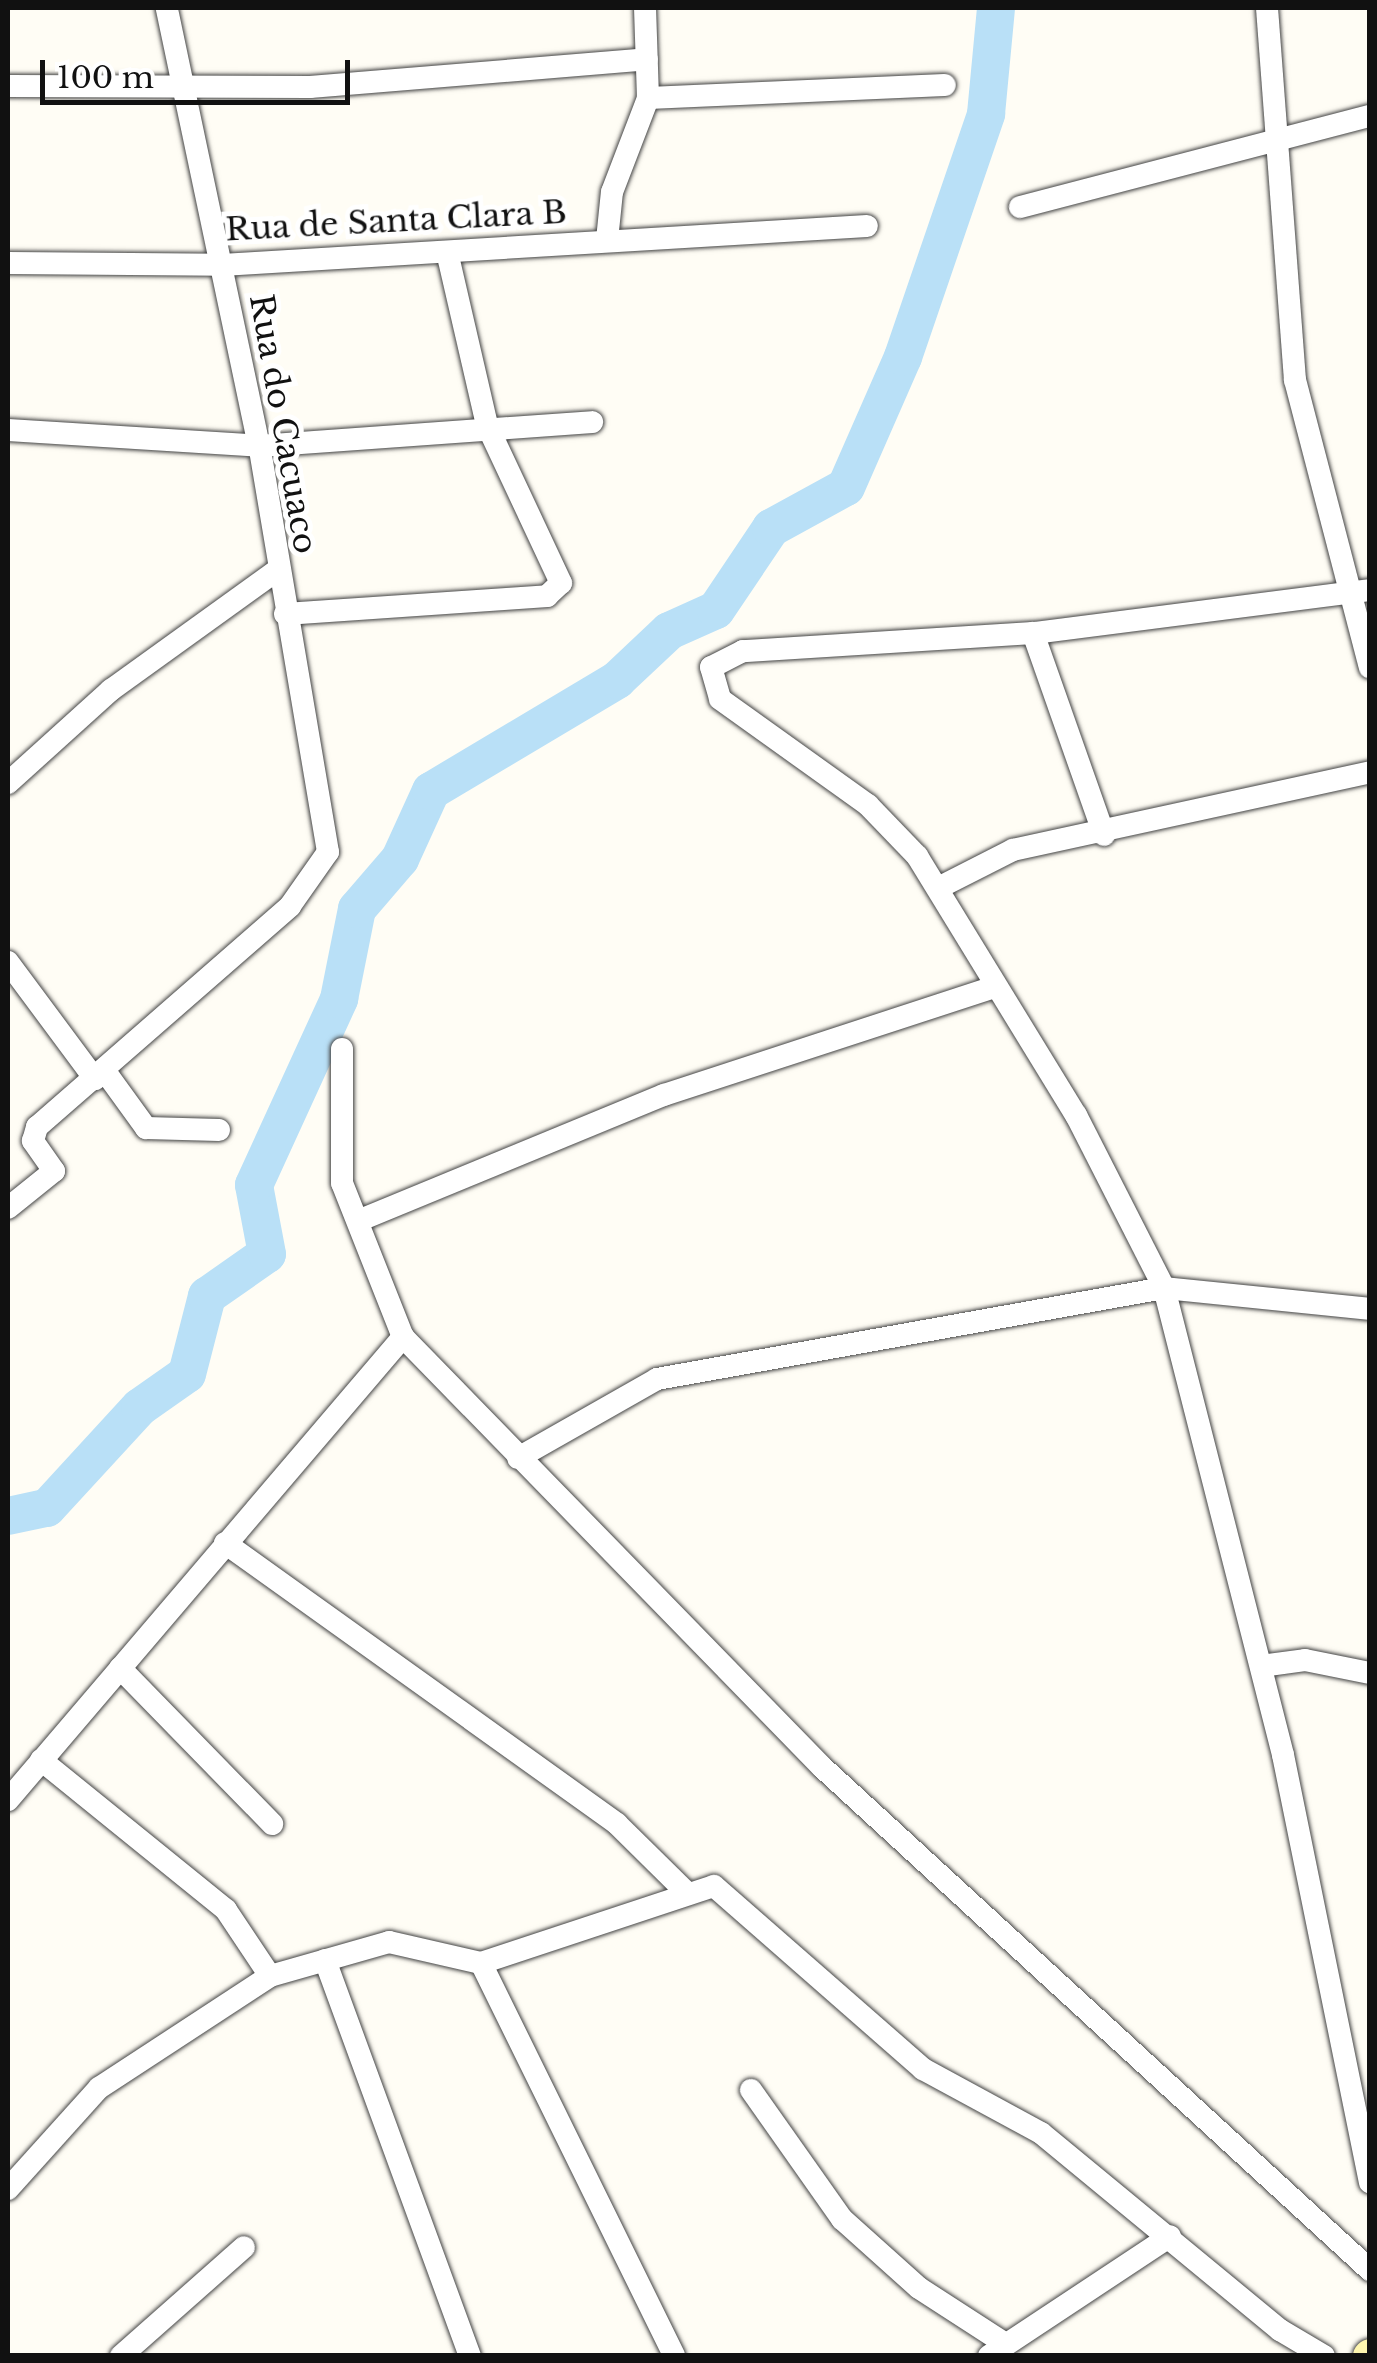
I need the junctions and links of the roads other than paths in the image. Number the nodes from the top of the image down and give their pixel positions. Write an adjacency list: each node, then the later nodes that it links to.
1 (167, 8): 6 (street, Rua do Cacuaco)
2 (645, 8): 4 (street, Rua de Santa Clara B)
3 (1266, 8): 10 (street)
4 (647, 59): 6 (street); 8 (street, Rua de Santa Clara B)
5 (8, 86): 6 (street)
6 (186, 86): 16 (street, Rua do Cacuaco)
7 (945, 86): 8 (street)
8 (648, 98): 13 (street, Rua de Santa Clara B)
9 (1370, 116): 10 (street)
10 (1274, 139): 11 (street); 22 (street)
11 (1020, 206)
12 (867, 226): 13 (street)
13 (607, 240): 14 (street, Rua de Santa Clara B)
14 (448, 256): 16 (street, Rua de Santa Clara B); 18 (street)
15 (8, 263): 16 (street, Rua de Santa Clara B)
16 (222, 265): 20 (street, Rua do Cacuaco)
17 (592, 422): 18 (street)
18 (487, 425): 20 (street); 23 (street)
19 (8, 430): 20 (street)
20 (260, 446): 21 (street, Rua do Cacuaco)
21 (276, 571): 23 (street, Rua do Cacuaco); 27 (street)
22 (1361, 591): 24 (street); 25 (street)
23 (285, 614): 33 (street, Rua do Cacuaco)
24 (1033, 633): 28 (street); 29 (street)
25 (1370, 667)
26 (1370, 772): 28 (street)
27 (8, 783)
28 (1104, 835): 29 (street)
29 (940, 887): 31 (street)
30 (8, 962): 33 (street)
31 (994, 987): 36 (street); 37 (street)
32 (342, 1049): 36 (street)
33 (100, 1074): 34 (street); 35 (street)
34 (219, 1130)
35 (8, 1208)
36 (358, 1221): 39 (street)
37 (1164, 1288): 38 (street); 40 (street); 42 (street)
38 (1370, 1309)
39 (403, 1337): 40 (street); 41 (street)
40 (518, 1458): 57 (street)
41 (226, 1543): 43 (street); 48 (street)
42 (1261, 1666): 44 (street); 53 (street)
43 (120, 1668): 45 (street); 47 (street)
44 (1370, 1673)
45 (41, 1760): 46 (street); 51 (street)
46 (8, 1800)
47 (272, 1824)
48 (685, 1891): 50 (street); 55 (street)
49 (324, 1960): 50 (street); 51 (street); 60 (street)
50 (481, 1963): 61 (street)
51 (270, 1976): 54 (street)
52 (752, 2090): 58 (street)
53 (1370, 2182)
54 (8, 2190)
55 (1170, 2236): 58 (street); 62 (street)
56 (244, 2248): 59 (street)
57 (1370, 2270)
58 (995, 2348)
59 (121, 2356)
60 (470, 2356)
61 (674, 2356)
62 (1324, 2356)

